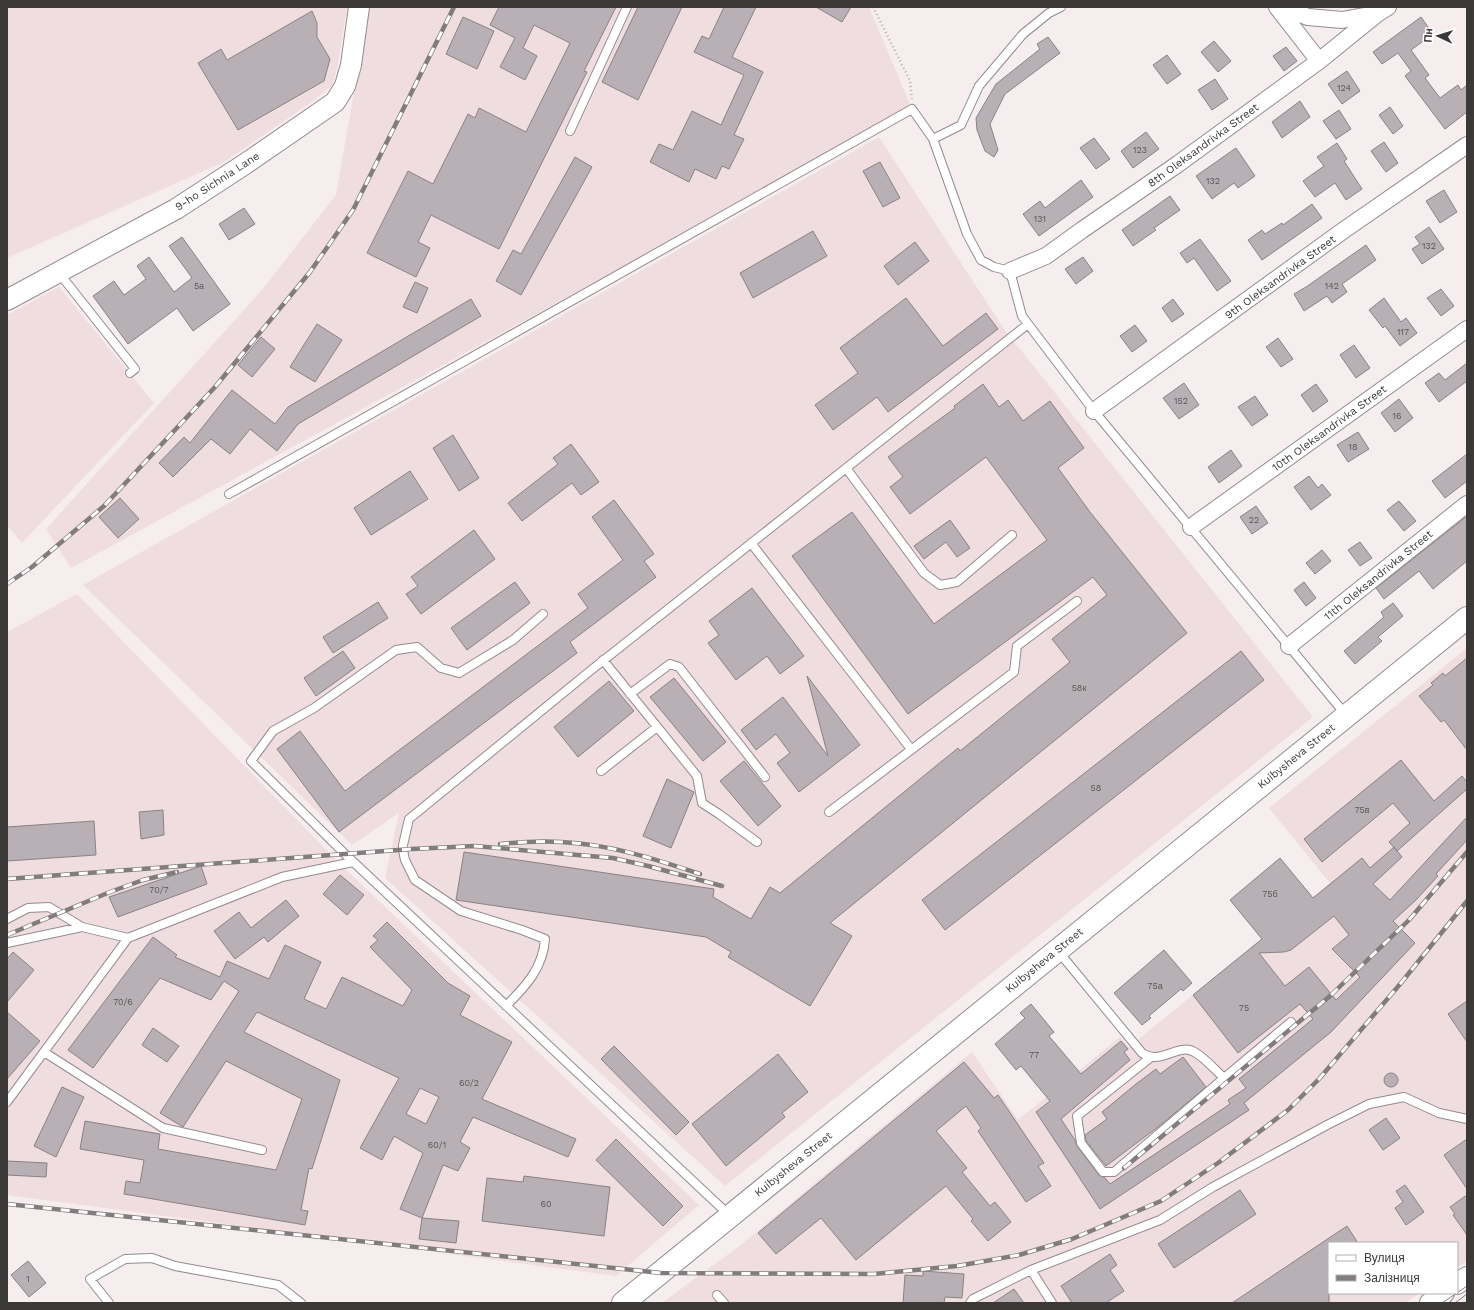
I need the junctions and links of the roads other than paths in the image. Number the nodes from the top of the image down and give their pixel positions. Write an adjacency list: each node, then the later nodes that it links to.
1 (359, 7): 12 (street, 9-ho Sichnia Lane)
2 (627, 7): 8 (lane)
3 (1061, 7): 9 (lane)
4 (1277, 7): 7 (street)
5 (1282, 7): 6 (street)
6 (1382, 10): 7 (street, 8th Oleksandrivka Street)
7 (1319, 61): 11 (street, 8th Oleksandrivka Street)
8 (570, 131)
9 (932, 139): 11 (lane); 19 (lane)
10 (1467, 145): 17 (street, 9th Oleksandrivka Street)
11 (1010, 271): 14 (lane)
12 (59, 273): 13 (street, 9-ho Sichnia Lane); 16 (lane)
13 (7, 300)
14 (1028, 324): 17 (lane); 18 (lane)
15 (1467, 329): 21 (street, 10th Oleksandrivka Street)
16 (130, 373)
17 (1094, 411): 21 (lane)
18 (846, 468): 22 (lane); 23 (lane)
19 (229, 494)
20 (1467, 504): 27 (street, 11th Oleksandrivka Street)
21 (1191, 527): 27 (lane)
22 (1012, 535)
23 (751, 543): 28 (lane); 32 (lane)
24 (1077, 601): 32 (lane)
25 (543, 614): 37 (lane)
26 (1467, 618): 30 (main road, Kuibysheva Street)
27 (1289, 646): 30 (lane)
28 (603, 660): 29 (lane); 43 (lane)
29 (630, 694): 31 (lane); 34 (lane)
30 (1346, 715): 42 (main road, Kuibysheva Street)
31 (657, 727): 33 (lane); 36 (lane)
32 (911, 749): 35 (lane)
33 (601, 771)
34 (765, 777)
35 (829, 812)
36 (756, 842)
37 (353, 862): 40 (lane); 43 (lane)
38 (7, 919): 39 (lane)
39 (82, 927): 40 (lane); 41 (lane)
40 (128, 938): 45 (lane)
41 (7, 943)
42 (1057, 950): 46 (lane); 51 (main road, Kuibysheva Street)
43 (506, 1006): 51 (lane)
44 (1291, 1022): 47 (lane)
45 (44, 1052): 48 (lane); 50 (lane)
46 (1151, 1058): 47 (lane); 47 (lane)
47 (1224, 1078)
48 (7, 1102)
49 (1467, 1119): 52 (lane)
50 (262, 1150)
51 (730, 1215): 59 (main road, Kuibysheva Street)
52 (1031, 1270): 61 (lane); 62 (lane)
53 (1467, 1277): 54 (street)
54 (1458, 1283)
55 (1443, 1294): 63 (street)
56 (717, 1296): 60 (lane)
57 (109, 1303): 58 (lane)
58 (301, 1303)
59 (623, 1303)
60 (724, 1303)
61 (970, 1303)
62 (1052, 1303)
63 (1430, 1303)

